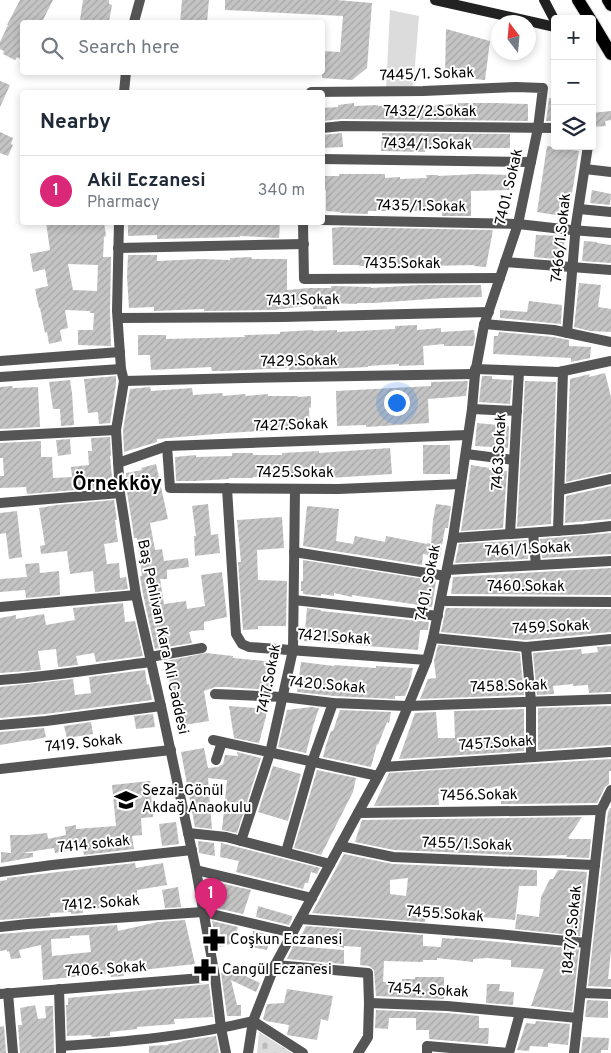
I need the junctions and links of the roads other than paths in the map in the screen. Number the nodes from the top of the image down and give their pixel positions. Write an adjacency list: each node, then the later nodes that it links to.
1 (140, 0): 9 (street)
2 (435, 0): 10 (street)
3 (544, 0): 7 (street)
4 (578, 0): 8 (main road)
5 (608, 0): 6 (main road)
6 (611, 5)
7 (552, 15)
8 (587, 15)
9 (135, 20)
10 (551, 26)
11 (596, 29): 12 (main road)
12 (611, 54)
13 (126, 75): 15 (street)
14 (543, 88): 16 (street, 7445/1. Sokak); 18 (street, 7401. Sokak)
15 (124, 90)
16 (325, 92)
17 (325, 128): 18 (street, 7432/2.Sokak)
18 (538, 128): 19 (street); 22 (street, 7401. Sokak)
19 (551, 128)
20 (587, 150): 23 (street, 7466/1.Sokak)
21 (325, 159): 22 (street, 7434/1.Sokak)
22 (531, 162): 28 (street, 7401. Sokak)
23 (585, 169): 24 (street); 25 (street, 7466/1.Sokak)
24 (611, 172)
25 (579, 209): 26 (street); 31 (street, 7466/1.Sokak)
26 (611, 212)
27 (325, 220): 28 (street, 7435/1.Sokak)
28 (518, 224): 31 (street, 7435/1.Sokak); 35 (street, 7401. Sokak)
29 (119, 225): 34 (street, Baş Pehlivan Kara Ali Caddesi)
30 (303, 225): 33 (street)
31 (576, 231): 32 (street, 7435/1.Sokak); 36 (street, 7466/1.Sokak)
32 (611, 233)
33 (304, 244): 34 (street); 38 (street, 7435.Sokak)
34 (118, 248): 40 (street, Baş Pehlivan Kara Ali Caddesi)
35 (505, 262): 36 (street); 38 (street, 7401. Sokak)
36 (573, 267): 37 (street); 42 (street, 7466/1.Sokak)
37 (611, 270)
38 (500, 278): 39 (street, 7401. Sokak)
39 (489, 312): 40 (street, 7431.Sokak); 41 (street, 7401. Sokak)
40 (118, 318): 44 (street, Baş Pehlivan Kara Ali Caddesi)
41 (484, 324): 42 (street); 50 (street, 7401. Sokak)
42 (567, 333): 43 (street)
43 (611, 342)
44 (120, 352): 45 (street); 47 (street, Baş Pehlivan Kara Ali Caddesi)
45 (0, 360)
46 (611, 361): 49 (street, 7429.Sokak)
47 (121, 369): 51 (street); 52 (street, Baş Pehlivan Kara Ali Caddesi)
48 (519, 371): 49 (street, 7429.Sokak); 50 (street, 7429.Sokak); 54 (street, 7463.Sokak)
49 (563, 371): 66 (street)
50 (475, 372): 52 (street, 7429.Sokak); 53 (street, 7401. Sokak)
51 (0, 377)
52 (124, 381): 55 (street, Baş Pehlivan Kara Ali Caddesi)
53 (472, 409): 54 (street); 56 (street, 7401. Sokak)
54 (517, 411): 60 (street, 7463.Sokak)
55 (116, 430): 57 (street); 61 (street, Baş Pehlivan Kara Ali Caddesi)
56 (468, 435): 58 (street, 7427.Sokak); 59 (street, 7401. Sokak)
57 (0, 436)
58 (167, 446): 61 (street, 7427.Sokak); 64 (street, 7425.Sokak)
59 (466, 454): 60 (street); 63 (street, 7401. Sokak)
60 (514, 460): 72 (street, 7463.Sokak)
61 (118, 463): 67 (street, Baş Pehlivan Kara Ali Caddesi)
62 (611, 478): 66 (street)
63 (461, 484): 65 (street, 7425.Sokak); 73 (street, 7401. Sokak)
64 (227, 488): 65 (street, 7425.Sokak); 88 (street, 7421.Sokak)
65 (295, 488): 74 (street, 7417.Sokak)
66 (560, 490): 70 (street)
67 (120, 493): 68 (street); 78 (street, Baş Pehlivan Kara Ali Caddesi)
68 (0, 503)
69 (611, 526): 70 (street)
70 (558, 531): 71 (street)
71 (533, 533): 72 (street); 76 (street)
72 (510, 534): 73 (street)
73 (453, 538): 77 (street, 7401. Sokak)
74 (294, 552): 77 (street, 7461/1.Sokak); 79 (street, 7417.Sokak)
75 (611, 561): 76 (street, 7461/1.Sokak)
76 (536, 565): 77 (street, 7461/1.Sokak)
77 (447, 573): 80 (street, 7401. Sokak)
78 (136, 595): 82 (street); 89 (street, Baş Pehlivan Kara Ali Caddesi)
79 (294, 600): 83 (street); 88 (street, 7417.Sokak)
80 (441, 601): 81 (street, 7460.Sokak); 83 (street, 7401. Sokak)
81 (611, 602)
82 (0, 607)
83 (438, 616): 84 (street, 7401. Sokak)
84 (433, 638): 86 (street, 7459.Sokak); 90 (street, 7401. Sokak)
85 (611, 639): 86 (street, 7459.Sokak)
86 (526, 647): 95 (street)
87 (202, 648): 89 (street)
88 (293, 650): 90 (street, 7421.Sokak); 93 (street, 7417.Sokak)
89 (151, 659): 91 (street); 97 (street, Baş Pehlivan Kara Ali Caddesi)
90 (427, 660): 98 (street, 7401. Sokak)
91 (0, 680)
92 (215, 694): 93 (street, 7420.Sokak)
93 (283, 697): 96 (street, 7420.Sokak); 102 (street, 7417.Sokak)
94 (611, 699): 95 (street, 7458.Sokak)
95 (531, 702): 98 (street, 7458.Sokak); 103 (street)
96 (333, 703): 98 (street, 7420.Sokak); 105 (street)
97 (161, 706): 99 (street); 100 (street, Baş Pehlivan Kara Ali Caddesi)
98 (408, 706): 107 (street, 7401. Sokak)
99 (0, 725)
100 (171, 750): 106 (street, 7419. Sokak); 111 (street, Baş Pehlivan Kara Ali Caddesi)
101 (611, 752): 103 (street, 7457.Sokak)
102 (270, 753): 104 (street, 7457.Sokak); 105 (street, 7457.Sokak); 112 (street, 7417.Sokak)
103 (531, 757): 107 (street, 7457.Sokak)
104 (216, 760)
105 (312, 762): 107 (street, 7457.Sokak); 115 (street)
106 (0, 769)
107 (380, 772): 110 (street, 7401. Sokak)
108 (611, 790): 109 (street)
109 (601, 810): 110 (street, 7456.Sokak); 117 (street, 1847/9.Sokak)
110 (358, 813): 113 (street, 7401. Sokak)
111 (188, 833): 112 (street); 114 (street, Baş Pehlivan Kara Ali Caddesi)
112 (241, 841): 115 (street)
113 (340, 846): 116 (street, 7401. Sokak); 117 (street, 7455/1.Sokak)
114 (192, 850): 118 (street, Baş Pehlivan Kara Ali Caddesi); 119 (street, 7414 sokak)
115 (286, 852): 116 (street)
116 (330, 864): 120 (street, 7401. Sokak)
117 (595, 865): 125 (street, 1847/9.Sokak)
118 (196, 870): 120 (street); 121 (street, Baş Pehlivan Kara Ali Caddesi)
119 (0, 872)
120 (312, 898): 122 (street, 7401. Sokak)
121 (203, 912): 123 (street, 7412. Sokak); 124 (street, 7412. Sokak); 127 (street, Baş Pehlivan Kara Ali Caddesi)
122 (301, 919): 124 (street, 7401. Sokak); 125 (street, 7455.Sokak)
123 (0, 927)
124 (293, 933): 126 (street, 7401. Sokak)
125 (586, 943): 130 (street, 1847/9.Sokak)
126 (276, 964): 132 (street, 7454. Sokak); 135 (street, 7401. Sokak)
127 (215, 977): 128 (street, 7406. Sokak); 136 (street, Baş Pehlivan Kara Ali Caddesi)
128 (59, 989): 129 (street, 7406. Sokak); 139 (street)
129 (4, 993): 140 (street)
130 (580, 993): 131 (street); 134 (street, 1847/9.Sokak)
131 (611, 994)
132 (368, 1003): 133 (street, 7454. Sokak); 145 (street)
133 (520, 1013): 134 (street, 7454. Sokak); 138 (street)
134 (578, 1018): 146 (street, 1847/9.Sokak)
135 (253, 1021): 136 (street); 143 (street, 7401. Sokak); 144 (street)
136 (221, 1028): 137 (street); 142 (street, Baş Pehlivan Kara Ali Caddesi)
137 (120, 1042): 139 (street); 141 (street)
138 (427, 1049)
139 (61, 1050)
140 (13, 1053)
141 (120, 1053)
142 (226, 1053)
143 (248, 1053)
144 (303, 1053)
145 (358, 1053)
146 (574, 1053)

